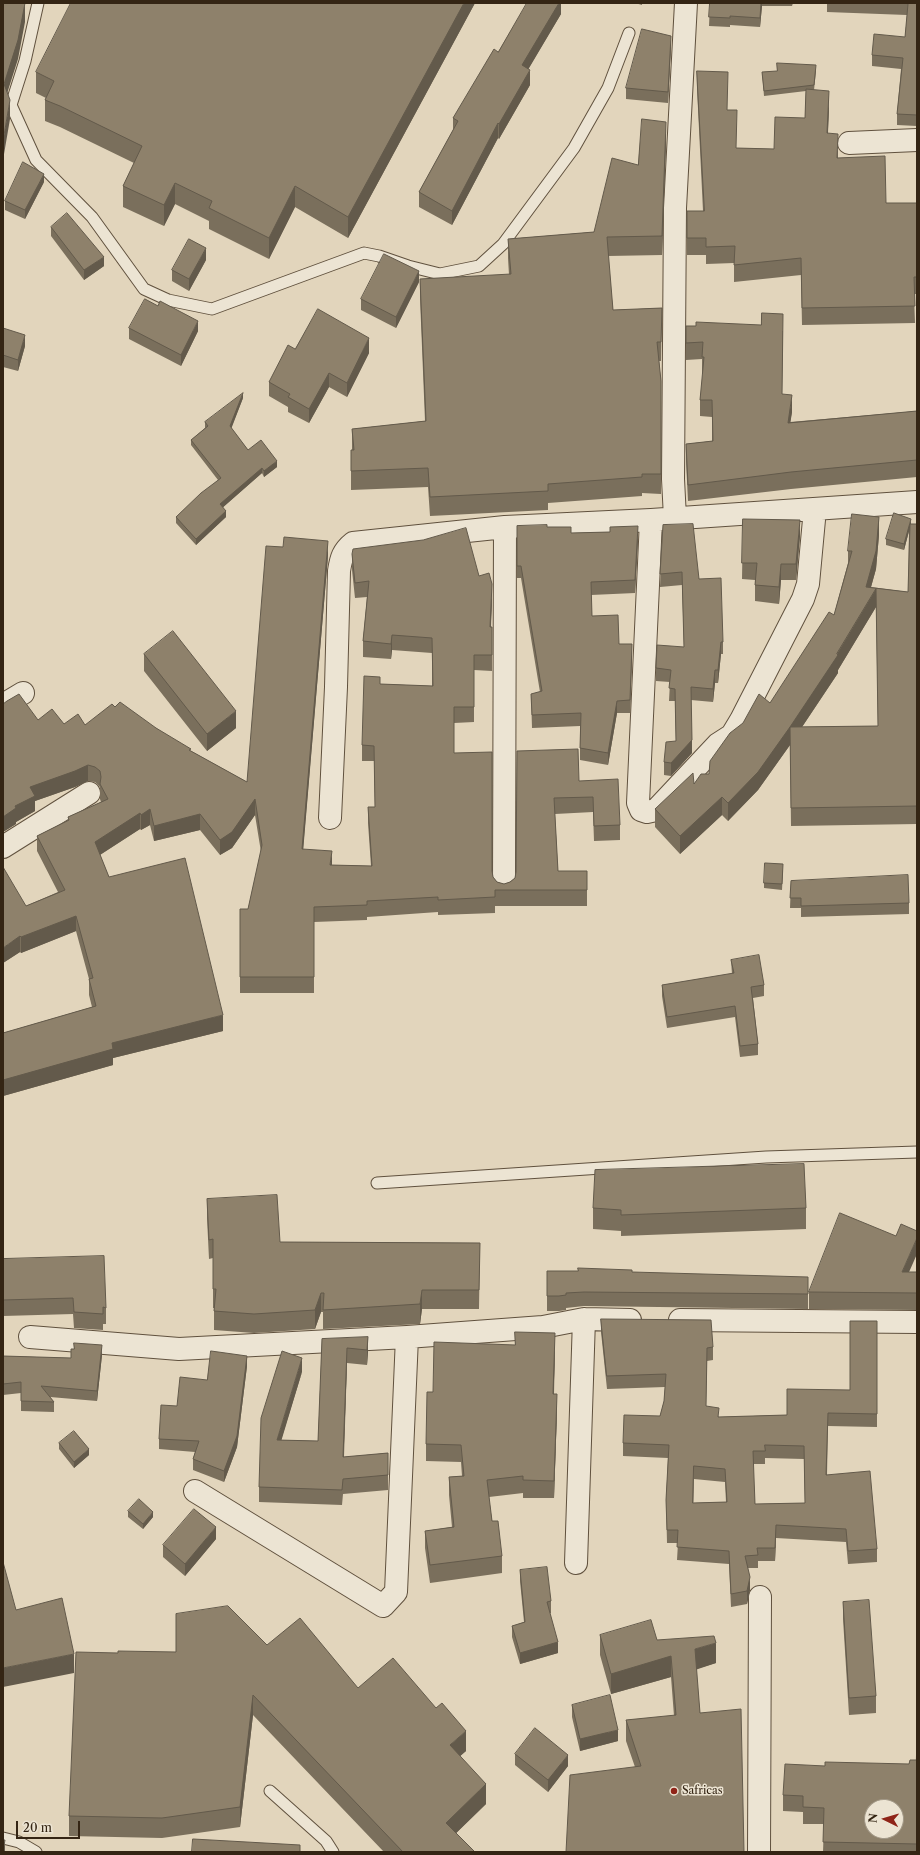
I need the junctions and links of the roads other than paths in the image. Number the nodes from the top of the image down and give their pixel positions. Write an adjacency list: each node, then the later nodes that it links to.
1 (38, 3): 3 (lane)
2 (686, 3): 8 (street)
3 (629, 33)
4 (917, 140): 5 (street)
5 (849, 143)
6 (917, 502): 7 (street)
7 (815, 509): 8 (street); 9 (street)
8 (675, 518): 9 (street)
9 (651, 520): 10 (street)
10 (505, 527): 14 (street); 16 (street)
11 (23, 693): 12 (street)
12 (3, 705)
13 (89, 793): 15 (street)
14 (330, 818)
15 (3, 847)
16 (504, 887)
17 (917, 1152): 18 (lane)
18 (377, 1183)
19 (584, 1320): 20 (street); 22 (street); 24 (street)
20 (917, 1322)
21 (30, 1337): 22 (street)
22 (406, 1337): 23 (street)
23 (195, 1491)
24 (576, 1563)
25 (760, 1597): 30 (street)
26 (270, 1791): 29 (lane)
27 (3, 1838): 28 (lane)
28 (36, 1852)
29 (333, 1852)
30 (759, 1852)

